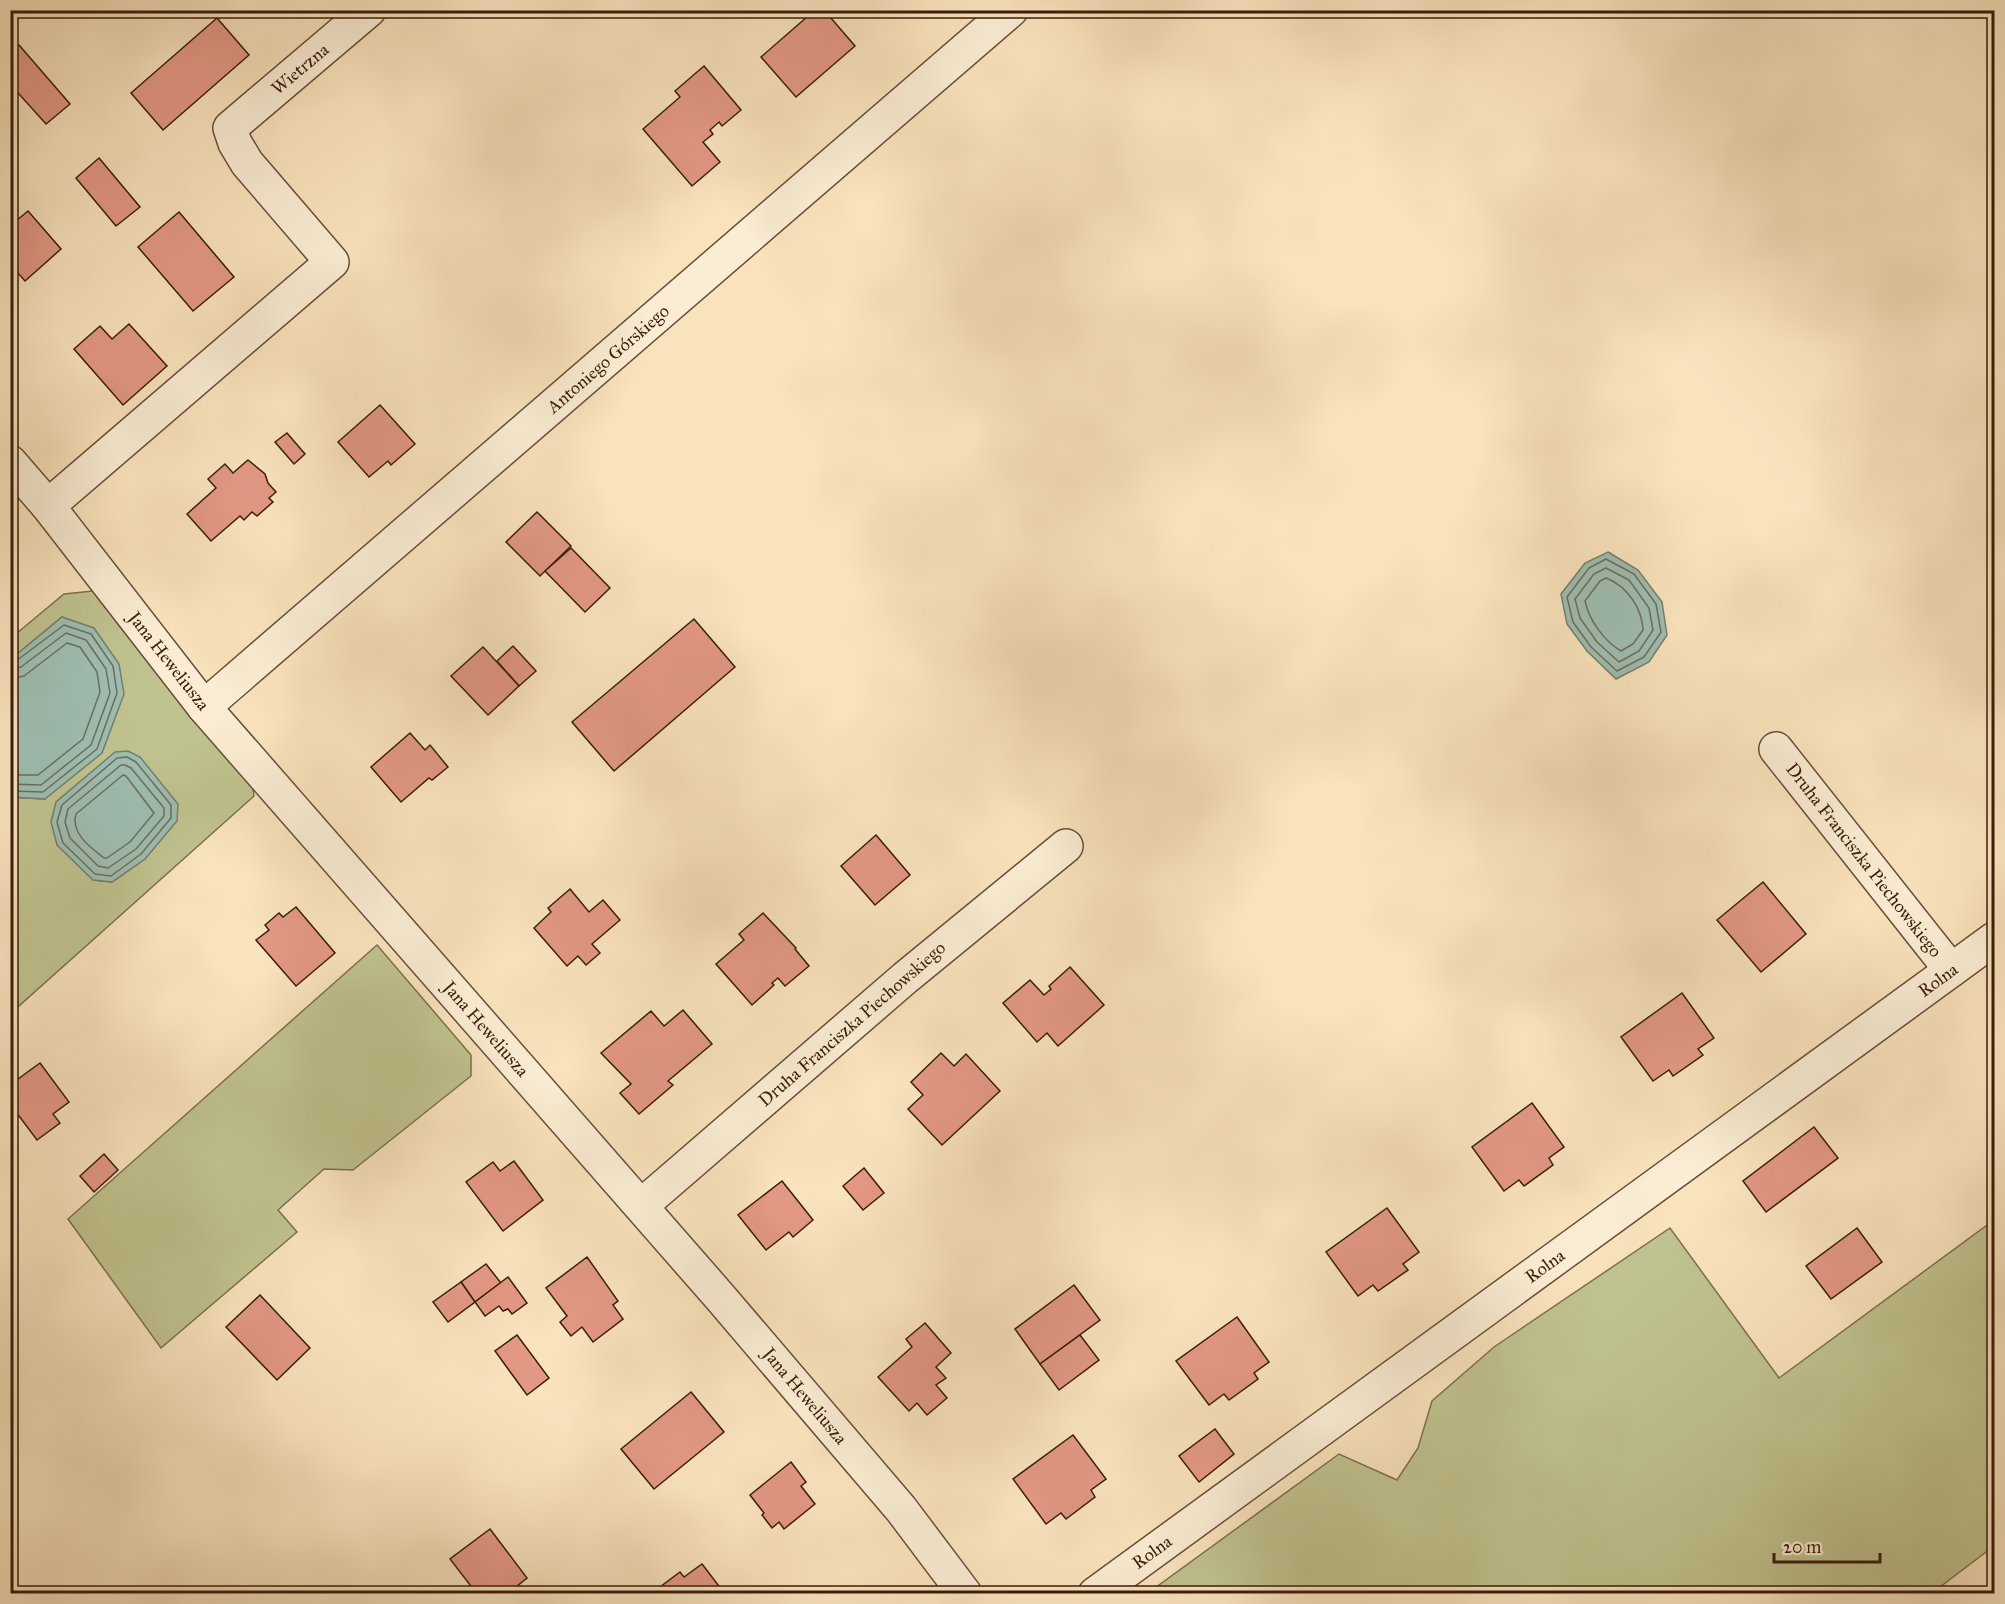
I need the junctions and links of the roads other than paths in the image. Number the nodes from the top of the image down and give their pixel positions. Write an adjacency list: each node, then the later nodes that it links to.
1 (369, 10): 4 (street, Wietrzna)
2 (1011, 10): 5 (street, Antoniego Górskiego)
3 (10, 462): 4 (street, Jana Heweliusza)
4 (48, 506): 5 (street, Jana Heweliusza)
5 (204, 707): 10 (street, Jana Heweliusza)
6 (1776, 749): 9 (street, Druha Franciszka Piechowskiego)
7 (1066, 846): 10 (street, Druha Franciszka Piechowskiego)
8 (1995, 939): 9 (street, Rolna)
9 (1951, 970): 12 (street, Rolna)
10 (641, 1206): 11 (street, Jana Heweliusza)
11 (965, 1593)
12 (1095, 1593)

